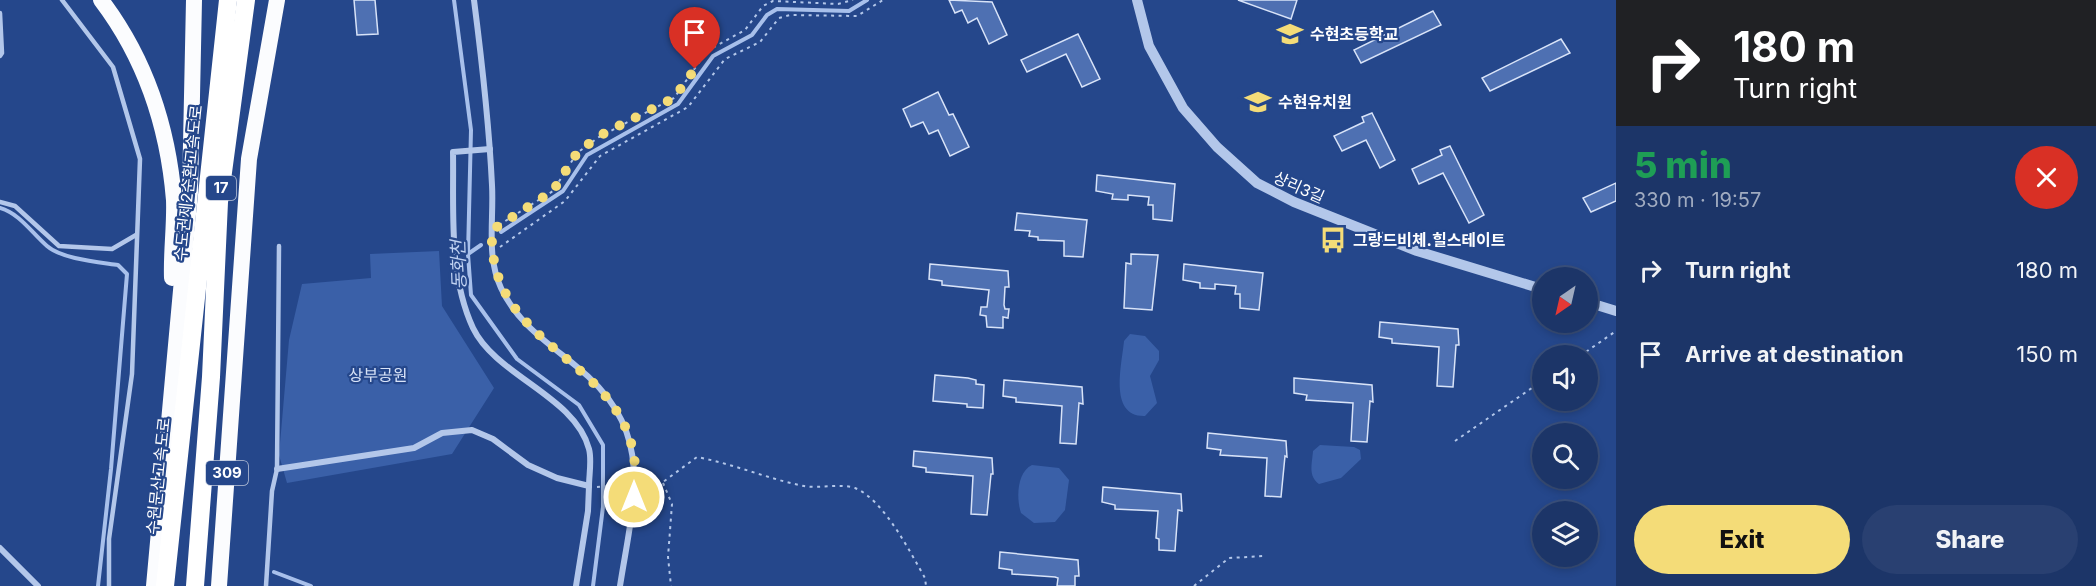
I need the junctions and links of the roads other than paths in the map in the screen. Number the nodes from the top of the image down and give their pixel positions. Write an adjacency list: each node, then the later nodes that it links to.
1 (62, 0): 13 (lane)
2 (100, 0): 18 (highway)
3 (194, 0): 18 (highway)
4 (228, 0): 18 (highway, 수도권제2순환고속도로 / 17)
5 (246, 0): 26 (highway, 수도권제2순환고속도로 / 17)
6 (277, 0): 27 (highway, 309)
7 (474, 0): 11 (street)
8 (1137, 0): 15 (street, 상리3길)
9 (0, 12): 10 (lane)
10 (0, 56)
11 (487, 150): 20 (street); 30 (street)
12 (0, 202): 13 (lane)
13 (136, 235): 23 (lane)
14 (279, 246): 19 (lane)
15 (1532, 286)
16 (1598, 305): 17 (street)
17 (1616, 311)
18 (182, 374): 24 (highway); 25 (highway, 수원문산고속도로 / 17)
19 (277, 469): 20 (street); 28 (lane)
20 (593, 487): 29 (street)
21 (0, 548): 22 (street)
22 (38, 586)
23 (109, 586)
24 (154, 586)
25 (165, 586)
26 (195, 586)
27 (219, 586)
28 (266, 586)
29 (576, 586)
30 (620, 586)

